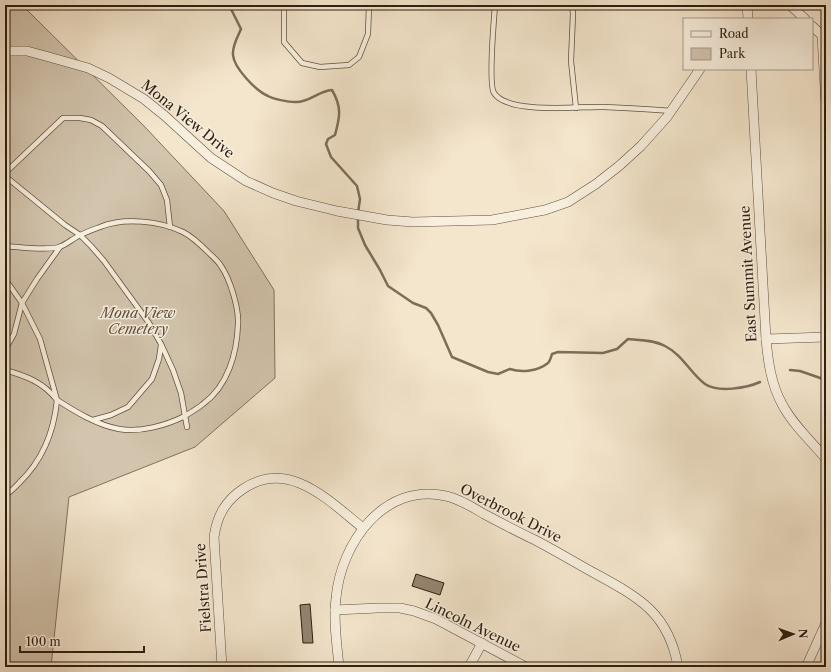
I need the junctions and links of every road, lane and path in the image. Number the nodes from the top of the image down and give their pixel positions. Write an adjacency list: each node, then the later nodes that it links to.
1 (284, 5): 2 (lane)
2 (369, 5)
3 (495, 5): 15 (lane)
4 (572, 5): 15 (lane)
5 (747, 5): 7 (street)
6 (790, 5): 8 (street)
7 (748, 18)
8 (804, 18)
9 (813, 27): 10 (street)
10 (824, 38): 14 (street)
11 (5, 51): 16 (street, Mona View Drive)
12 (699, 70): 16 (street, Mona View Drive)
13 (751, 70): 26 (street, East Summit Avenue)
14 (826, 105)
15 (576, 108): 16 (lane)
16 (672, 110)
17 (5, 173): 19 (lane)
18 (5, 176): 20 (lane)
19 (170, 227): 20 (lane); 31 (lane)
20 (80, 235): 22 (lane); 27 (lane)
21 (5, 246): 22 (lane)
22 (60, 247): 24 (lane)
23 (5, 279): 24 (lane)
24 (22, 303): 28 (lane); 30 (lane)
25 (826, 338): 26 (street)
26 (766, 339): 34 (street, East Summit Avenue)
27 (161, 344): 31 (lane); 32 (lane)
28 (5, 350)
29 (5, 370): 30 (lane)
30 (57, 400): 32 (lane); 35 (lane)
31 (185, 416): 32 (lane); 33 (lane)
32 (93, 420)
33 (187, 427)
34 (826, 459)
35 (5, 495)
36 (363, 528): 37 (street, Overbrook Drive); 40 (street, Fielstra Drive); 44 (street, Overbrook Drive)
37 (335, 610): 39 (street, Lincoln Avenue); 41 (street, Overbrook Drive)
38 (826, 623): 45 (street)
39 (482, 643): 42 (street); 43 (street, Lincoln Avenue)
40 (222, 667)
41 (339, 667)
42 (469, 667)
43 (526, 667)
44 (678, 667)
45 (806, 667)

